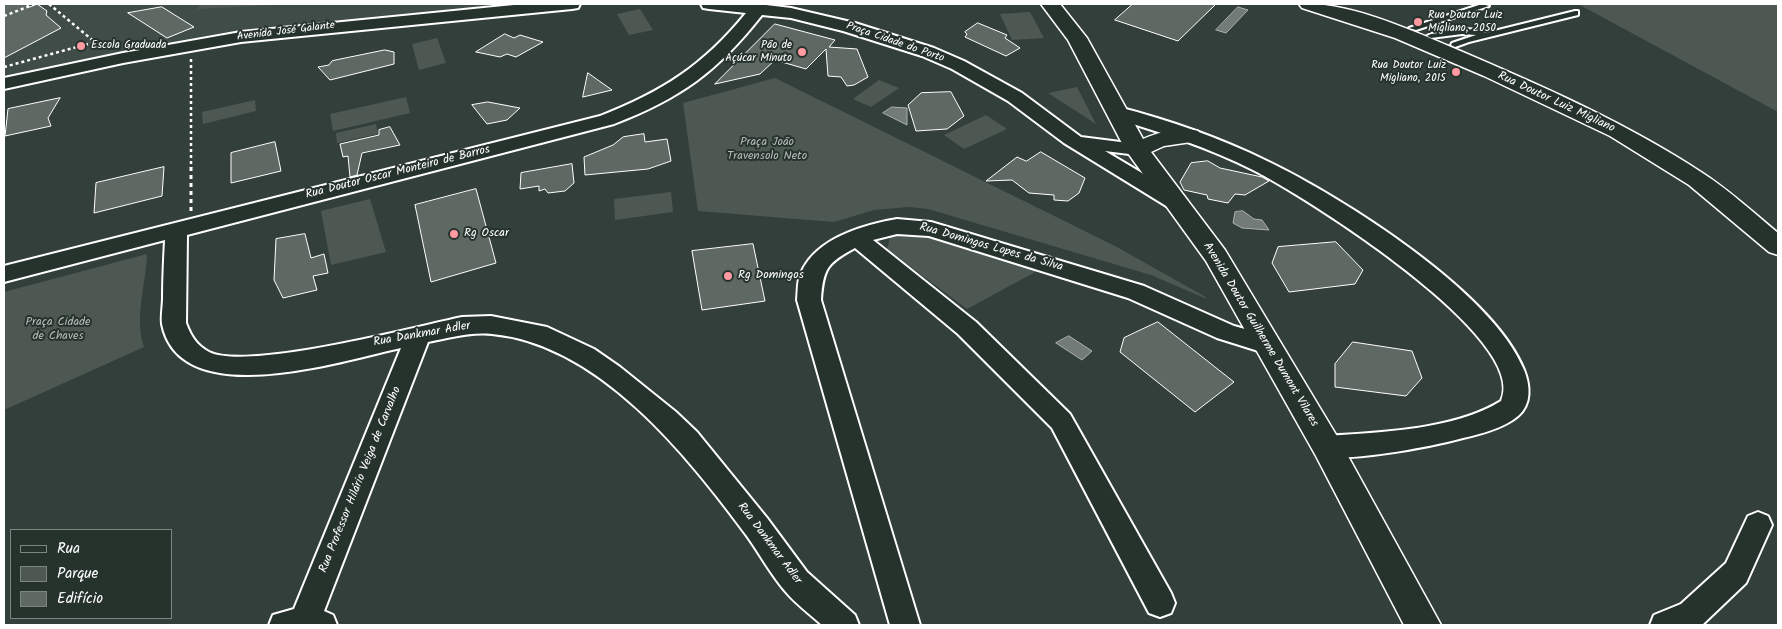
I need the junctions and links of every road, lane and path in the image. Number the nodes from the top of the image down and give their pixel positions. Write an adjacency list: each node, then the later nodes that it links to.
1 (34, 4): 11 (path)
2 (49, 4): 14 (path)
3 (572, 4): 17 (street, Avenida José Galante)
4 (709, 4): 9 (street)
5 (1050, 4): 20 (main road, Avenida Doutor Guilherme Dumont Vilares)
6 (1309, 4): 28 (main road, Rua Doutor Luiz Migliano)
7 (1337, 4): 12 (main road, Rua Doutor Luiz Migliano)
8 (1485, 6): 12 (lane)
9 (758, 9): 22 (street, Praça Cidade do Porto); 26 (street, Rua Doutor Oscar Monteiro de Barros)
10 (1575, 13): 13 (lane)
11 (4, 16)
12 (1422, 32): 13 (lane); 15 (main road, Rua Doutor Luiz Migliano)
13 (1491, 34): 15 (lane)
14 (95, 42): 17 (path); 18 (path)
15 (1455, 45): 25 (main road, Rua Doutor Luiz Migliano)
16 (191, 54): 26 (path)
17 (116, 60): 19 (street, Avenida José Galante)
18 (4, 67)
19 (4, 84)
20 (1118, 113): 21 (street); 23 (main road, Avenida Doutor Guilherme Dumont Vilares)
21 (1190, 136): 23 (main road); 32 (street)
22 (1071, 139): 23 (street, Praça Cidade do Porto); 24 (street, Praça Cidade do Porto)
23 (1137, 149): 24 (main road, Avenida Doutor Guilherme Dumont Vilares)
24 (1175, 202): 31 (main road, Avenida Doutor Guilherme Dumont Vilares)
25 (1778, 225)
26 (184, 228): 29 (street, Rua Doutor Oscar Monteiro de Barros); 30 (street, Rua Dankmar Adler)
27 (857, 238): 31 (street, Rua Domingos Lopes da Silva); 34 (street); 37 (street, Rua Domingos Lopes da Silva)
28 (1778, 246)
29 (4, 274)
30 (419, 334): 35 (street, Rua Professor Hilário Veiga de Carvalho); 36 (street, Rua Dankmar Adler)
31 (1268, 345): 32 (main road, Avenida Doutor Guilherme Dumont Vilares)
32 (1327, 447): 38 (main road, Avenida Doutor Guilherme Dumont Vilares)
33 (1758, 524): 39 (street)
34 (1160, 603)
35 (304, 624)
36 (844, 625)
37 (904, 625)
38 (1423, 625)
39 (1665, 625)

